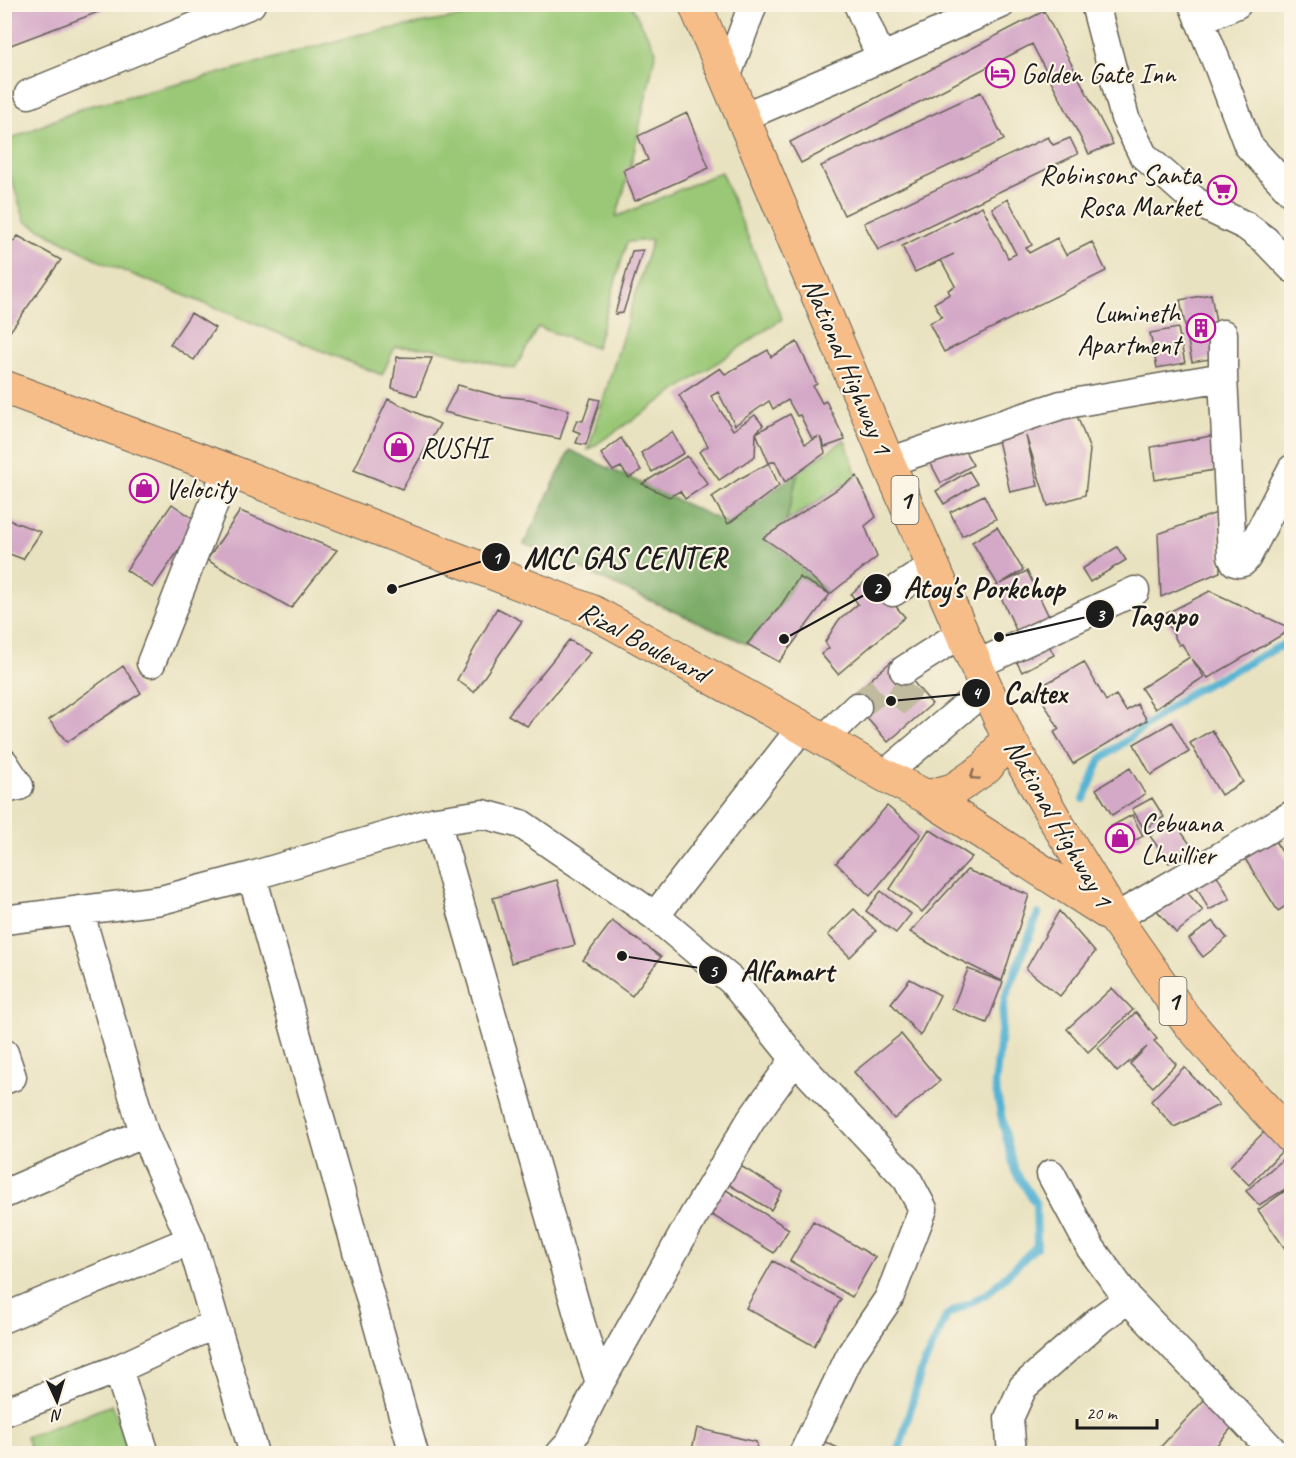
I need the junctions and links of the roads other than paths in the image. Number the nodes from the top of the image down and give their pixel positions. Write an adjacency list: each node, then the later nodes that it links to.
1 (251, 4): 11 (street)
2 (695, 4): 10 (main road, National Highway 1 / 1)
3 (753, 4): 10 (street)
4 (858, 4): 9 (street)
5 (1001, 4): 9 (street)
6 (1095, 4): 14 (street)
7 (1237, 4): 8 (street)
8 (1196, 12): 13 (street)
9 (881, 58): 12 (street)
10 (726, 78): 12 (main road, National Highway 1 / 1)
11 (29, 94)
12 (743, 117): 18 (main road, National Highway 1 / 1)
13 (1292, 193)
14 (1292, 268)
15 (1222, 334): 16 (street)
16 (1223, 377): 18 (street); 19 (street)
17 (4, 387): 20 (main road, Rizal Boulevard)
18 (888, 462): 21 (main road, National Highway 1 / 1)
19 (1292, 469)
20 (227, 470): 25 (street); 29 (main road, Rizal Boulevard)
21 (933, 566): 23 (street); 24 (main road, National Highway 1 / 1)
22 (1135, 591): 27 (street)
23 (893, 592)
24 (962, 633): 26 (street); 27 (main road, National Highway 1 / 1)
25 (151, 663)
26 (904, 670)
27 (982, 678): 30 (main road, National Highway 1 / 1); 32 (street)
28 (857, 707): 29 (street)
29 (813, 734): 32 (main road, Rizal Boulevard); 39 (street)
30 (1008, 736): 34 (main road, one-way to 34); 40 (main road, National Highway 1 / 1)
31 (4, 763): 33 (street)
32 (884, 775): 34 (main road, Rizal Boulevard)
33 (4, 789)
34 (927, 797): 40 (main road, Rizal Boulevard)
35 (1292, 815): 40 (street)
36 (436, 821): 37 (street); 39 (street); 54 (street)
37 (252, 876): 38 (street); 58 (street)
38 (79, 910): 41 (street); 46 (street)
39 (655, 916): 43 (street)
40 (1114, 918): 45 (main road, National Highway 1 / 1)
41 (4, 920)
42 (4, 1053): 44 (street)
43 (795, 1059): 54 (street); 60 (street)
44 (4, 1080)
45 (1286, 1125)
46 (144, 1133): 48 (street); 49 (street)
47 (1051, 1174): 50 (street)
48 (4, 1194)
49 (191, 1240): 51 (street); 52 (street)
50 (1128, 1299): 61 (street); 62 (street)
51 (4, 1318)
52 (215, 1324): 53 (street); 57 (street)
53 (118, 1369): 55 (street); 56 (street)
54 (600, 1383): 59 (street)
55 (4, 1412)
56 (145, 1454)
57 (254, 1454)
58 (414, 1454)
59 (560, 1454)
60 (802, 1454)
61 (1012, 1454)
62 (1276, 1454)

